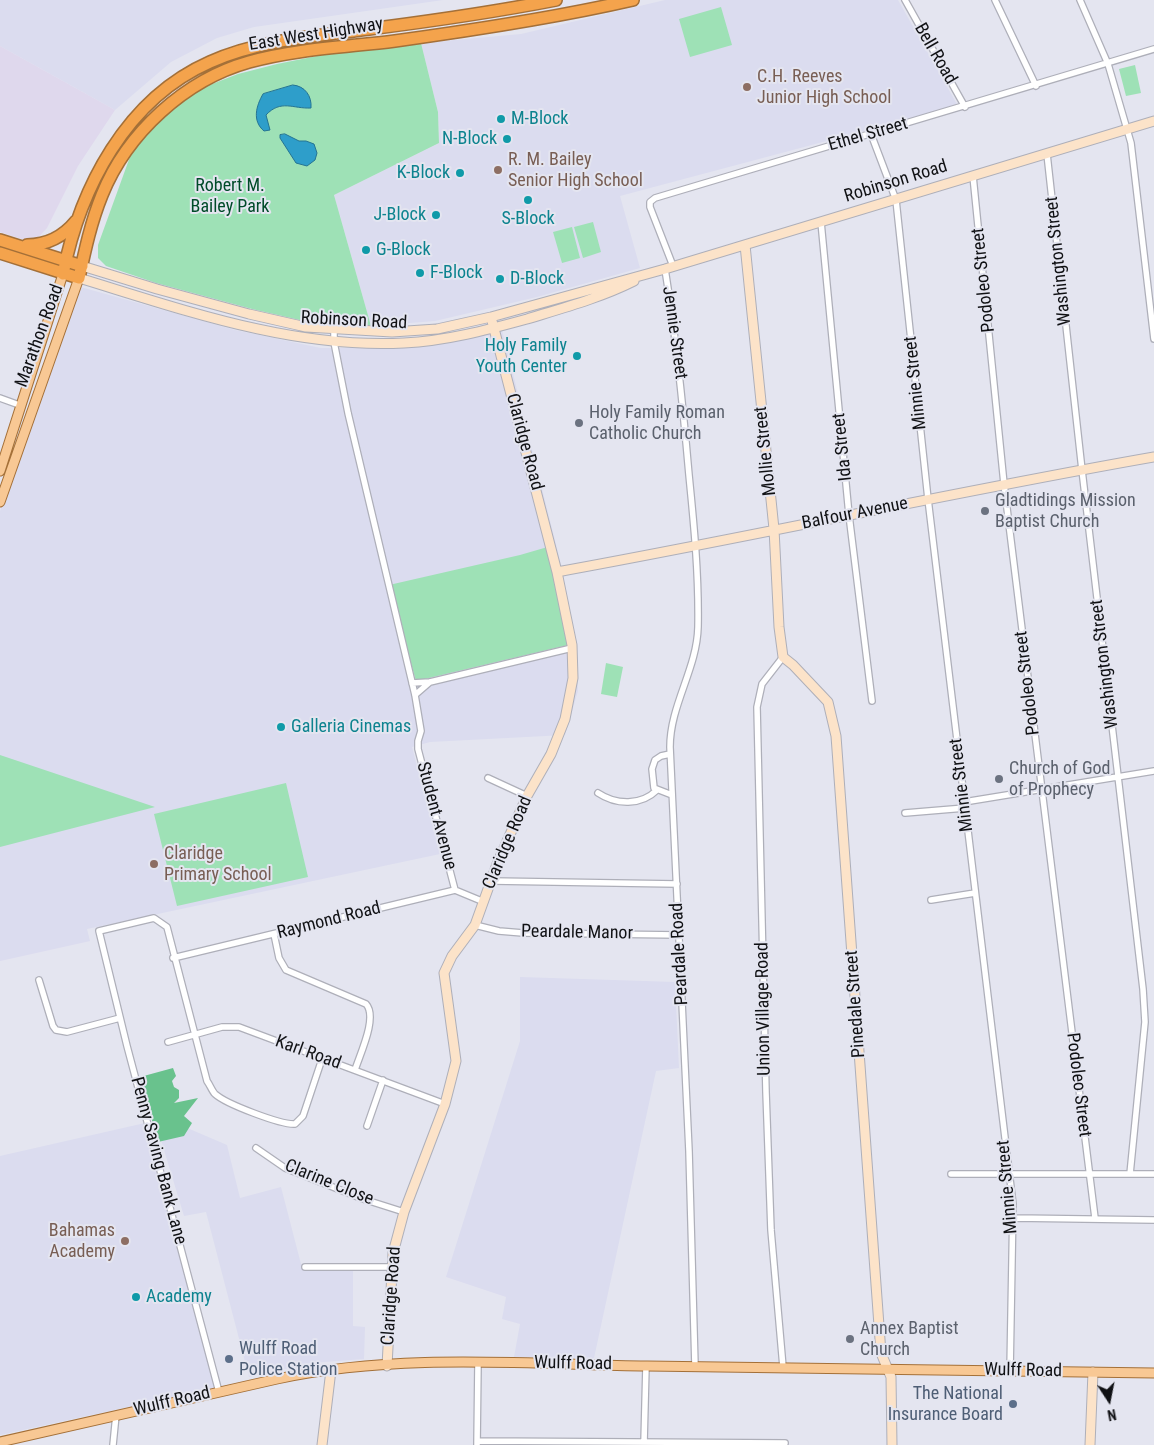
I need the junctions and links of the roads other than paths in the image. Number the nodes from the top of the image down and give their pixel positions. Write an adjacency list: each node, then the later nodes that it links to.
1 (556, 0): 16 (highway, East West Highway)
2 (633, 0): 22 (highway, East West Highway)
3 (905, 0): 9 (street, Bell Road)
4 (995, 0): 8 (street)
5 (1080, 0): 7 (street)
6 (1154, 49): 7 (street, Ethel Street)
7 (1108, 64): 8 (street, Ethel Street); 11 (street)
8 (1036, 86): 9 (street, Ethel Street)
9 (966, 107): 12 (street, Ethel Street)
10 (1154, 121): 11 (street, Robinson Road)
11 (1126, 129): 13 (street, Robinson Road); 30 (street)
12 (871, 134): 15 (street, Minnie Street); 23 (street, Ethel Street)
13 (1047, 154): 14 (street, Robinson Road); 35 (street, Washington Street)
14 (973, 176): 15 (street, Robinson Road); 37 (street, Podoleo Street)
15 (896, 200): 17 (street, Robinson Road); 38 (street, Minnie Street)
16 (77, 219): 18 (highway); 21 (highway, East West Highway)
17 (821, 222): 19 (street, Robinson Road); 40 (street, Ida Street)
18 (4, 241): 21 (highway, Robinson Road)
19 (745, 245): 23 (street, Robinson Road); 41 (street, Mollie Street)
20 (0, 254): 24 (highway, Robinson Road)
21 (66, 261): 22 (highway, Robinson Road); 24 (highway, Marathon Road)
22 (82, 266): 26 (highway, Marathon Road); 29 (street, Robinson Road)
23 (669, 267): 25 (street, Robinson Road); 42 (street, Jennie Street)
24 (63, 274): 26 (highway, Robinson Road); 33 (main road, Marathon Road)
25 (647, 274): 27 (street, Robinson Road); 28 (street, Robinson Road)
26 (79, 278): 31 (street, Robinson Road); 39 (main road, Marathon Road)
27 (491, 317): 28 (street, Claridge Road); 29 (street, Robinson Road)
28 (494, 328): 31 (street, Robinson Road); 43 (street, Claridge Road)
29 (334, 330): 31 (street, Student Avenue)
30 (1154, 339)
31 (334, 342): 47 (street, Student Avenue)
32 (0, 398): 33 (street)
33 (22, 406): 36 (main road, Marathon Road)
34 (1154, 457): 35 (street, Balfour Avenue)
35 (1082, 470): 37 (street, Balfour Avenue); 53 (street, Washington Street)
36 (0, 471)
37 (1004, 484): 38 (street, Balfour Avenue); 55 (street, Podoleo Street)
38 (928, 500): 40 (street, Balfour Avenue); 59 (street, Minnie Street)
39 (0, 502)
40 (849, 515): 41 (street, Balfour Avenue); 49 (street, Ida Street)
41 (774, 529): 42 (street, Balfour Avenue); 45 (street, Mollie Street)
42 (696, 547): 43 (street, Balfour Avenue); 50 (street, Peardale Road)
43 (557, 572): 44 (street, Claridge Road)
44 (572, 648): 46 (street); 58 (street, Claridge Road)
45 (783, 657): 96 (street, Union Village Road); 97 (street, Pinedale Street)
46 (430, 682): 47 (street); 48 (street)
47 (412, 683): 48 (street, Student Avenue)
48 (415, 695): 63 (street, Student Avenue)
49 (872, 700)
50 (670, 754): 54 (street); 57 (street, Peardale Road)
51 (1154, 771): 53 (street)
52 (488, 778): 58 (street)
53 (1119, 778): 55 (street); 83 (street, Washington Street)
54 (657, 790): 56 (street); 57 (street)
55 (1041, 790): 59 (street); 82 (street, Podoleo Street)
56 (598, 793)
57 (672, 795): 62 (street, Peardale Road)
58 (528, 796): 61 (street, Claridge Road)
59 (965, 805): 60 (street); 64 (street, Minnie Street)
60 (905, 813)
61 (492, 881): 62 (street); 66 (street, Claridge Road)
62 (677, 884): 69 (street, Peardale Road)
63 (455, 890): 66 (street); 68 (street, Raymond Road)
64 (975, 893): 65 (street); 85 (street, Minnie Street)
65 (931, 900)
66 (484, 902): 67 (street, Claridge Road)
67 (475, 924): 69 (street, Peardale Manor); 78 (street, Claridge Road)
68 (274, 934): 70 (street, Raymond Road); 76 (street)
69 (680, 935): 95 (street, Peardale Road)
70 (173, 958): 72 (street, Penny Saving Bank Lane); 73 (street)
71 (39, 980): 72 (street)
72 (120, 1018): 102 (street, Penny Saving Bank Lane)
73 (194, 1035): 74 (street, Karl Road); 75 (street, Karl Road); 75 (street)
74 (168, 1042)
75 (322, 1059): 76 (street, Karl Road)
76 (355, 1070): 77 (street, Karl Road)
77 (383, 1080): 78 (street, Karl Road); 79 (street)
78 (445, 1104): 86 (street, Claridge Road)
79 (367, 1126)
80 (256, 1148): 86 (street, Clarine Close)
81 (951, 1174): 85 (street)
82 (1090, 1174): 83 (street); 85 (street); 88 (street, Podoleo Street)
83 (1130, 1174): 84 (street)
84 (1154, 1174)
85 (1009, 1175): 87 (street, Minnie Street)
86 (404, 1212): 91 (street, Claridge Road)
87 (1014, 1218): 88 (street); 99 (street, Minnie Street)
88 (1095, 1218): 89 (street)
89 (1154, 1220)
90 (305, 1267): 91 (street)
91 (392, 1267): 93 (street, Claridge Road)
92 (478, 1363): 93 (main road, Wulff Road); 94 (main road, Wulff Road); 105 (street)
93 (387, 1366): 98 (main road, Wulff Road)
94 (646, 1366): 95 (main road, Wulff Road); 106 (street)
95 (695, 1366): 96 (main road, Wulff Road)
96 (783, 1367): 97 (main road, Wulff Road)
97 (888, 1369): 99 (main road, Wulff Road); 110 (street, Pinedale Street)
98 (331, 1370): 102 (main road, Wulff Road); 109 (street)
99 (1010, 1371): 100 (main road, Wulff Road)
100 (1093, 1372): 101 (main road, Wulff Road); 111 (street)
101 (1154, 1373)
102 (219, 1392): 103 (main road, Wulff Road)
103 (116, 1415): 104 (main road, Wulff Road); 108 (street)
104 (0, 1442)
105 (477, 1443): 106 (street)
106 (644, 1443): 107 (street)
107 (785, 1443)
108 (113, 1445)
109 (322, 1445)
110 (892, 1445)
111 (1090, 1445)

